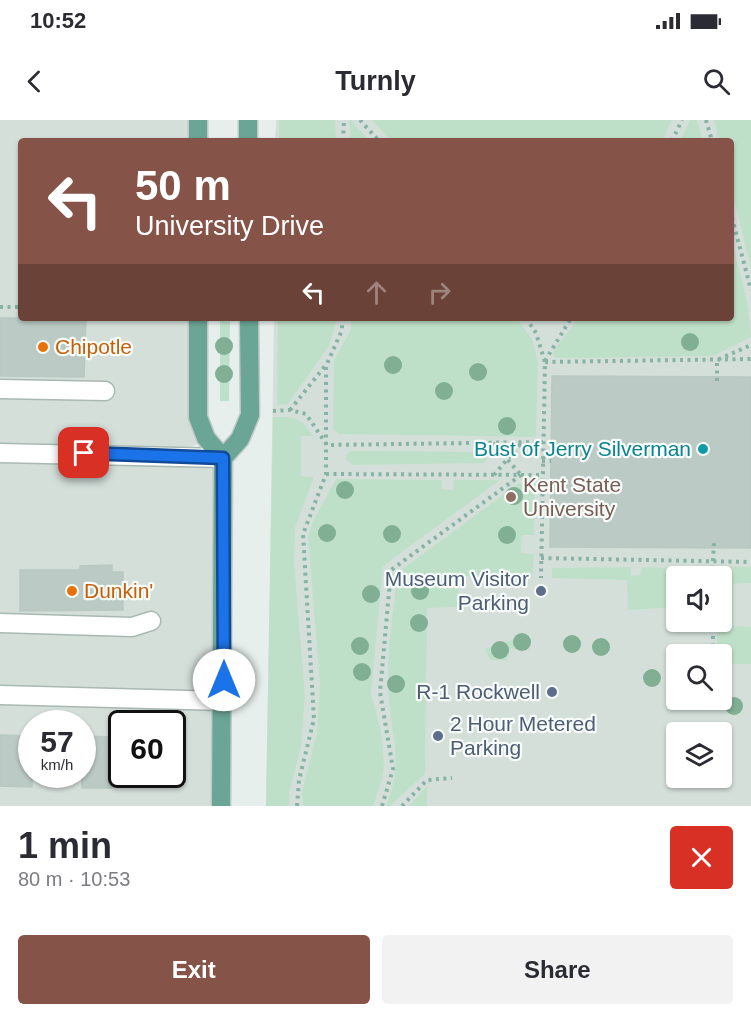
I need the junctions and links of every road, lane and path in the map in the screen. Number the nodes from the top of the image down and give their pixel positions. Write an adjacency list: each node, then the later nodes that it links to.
1 (198, 120): 7 (main road)
2 (248, 120): 8 (main road)
3 (344, 120): 9 (path)
4 (360, 120): 10 (path)
5 (682, 120): 11 (path)
6 (706, 120): 12 (path)
7 (198, 138)
8 (248, 138)
9 (343, 138)
10 (375, 138)
11 (673, 138)
12 (711, 138)
13 (734, 225): 14 (path)
14 (751, 290)
15 (0, 307): 16 (path)
16 (18, 307)
17 (198, 321): 37 (main road)
18 (249, 321): 37 (main road)
19 (342, 321): 26 (path)
20 (528, 321): 25 (path)
21 (569, 321): 25 (path)
22 (751, 345): 24 (path)
23 (751, 359): 24 (path)
24 (717, 360): 25 (path); 27 (path)
25 (545, 362): 32 (path)
26 (326, 366): 30 (path); 35 (path)
27 (717, 381)
28 (0, 389): 29 (street)
29 (105, 391)
30 (290, 410): 31 (path); 35 (path)
31 (273, 411)
32 (543, 442): 34 (path); 39 (path)
33 (492, 443): 34 (path); 35 (path); 38 (path)
34 (522, 443): 38 (path)
35 (327, 445): 41 (path)
36 (0, 453): 37 (street)
37 (223, 458): 54 (main road)
38 (507, 459): 42 (path); 43 (path)
39 (542, 461): 40 (path); 44 (path)
40 (550, 461)
41 (326, 474): 42 (path); 57 (path)
42 (494, 475): 43 (path)
43 (521, 475): 44 (path); 58 (path)
44 (542, 475): 46 (path)
45 (714, 543): 47 (path)
46 (541, 558): 47 (path); 50 (path)
47 (712, 562): 48 (path); 49 (path)
48 (751, 562)
49 (712, 566)
50 (541, 578)
51 (151, 621): 52 (street)
52 (0, 623)
53 (0, 695): 54 (street)
54 (224, 700): 56 (main road)
55 (452, 778): 59 (path)
56 (221, 806)
57 (297, 806)
58 (382, 806)
59 (402, 806)

